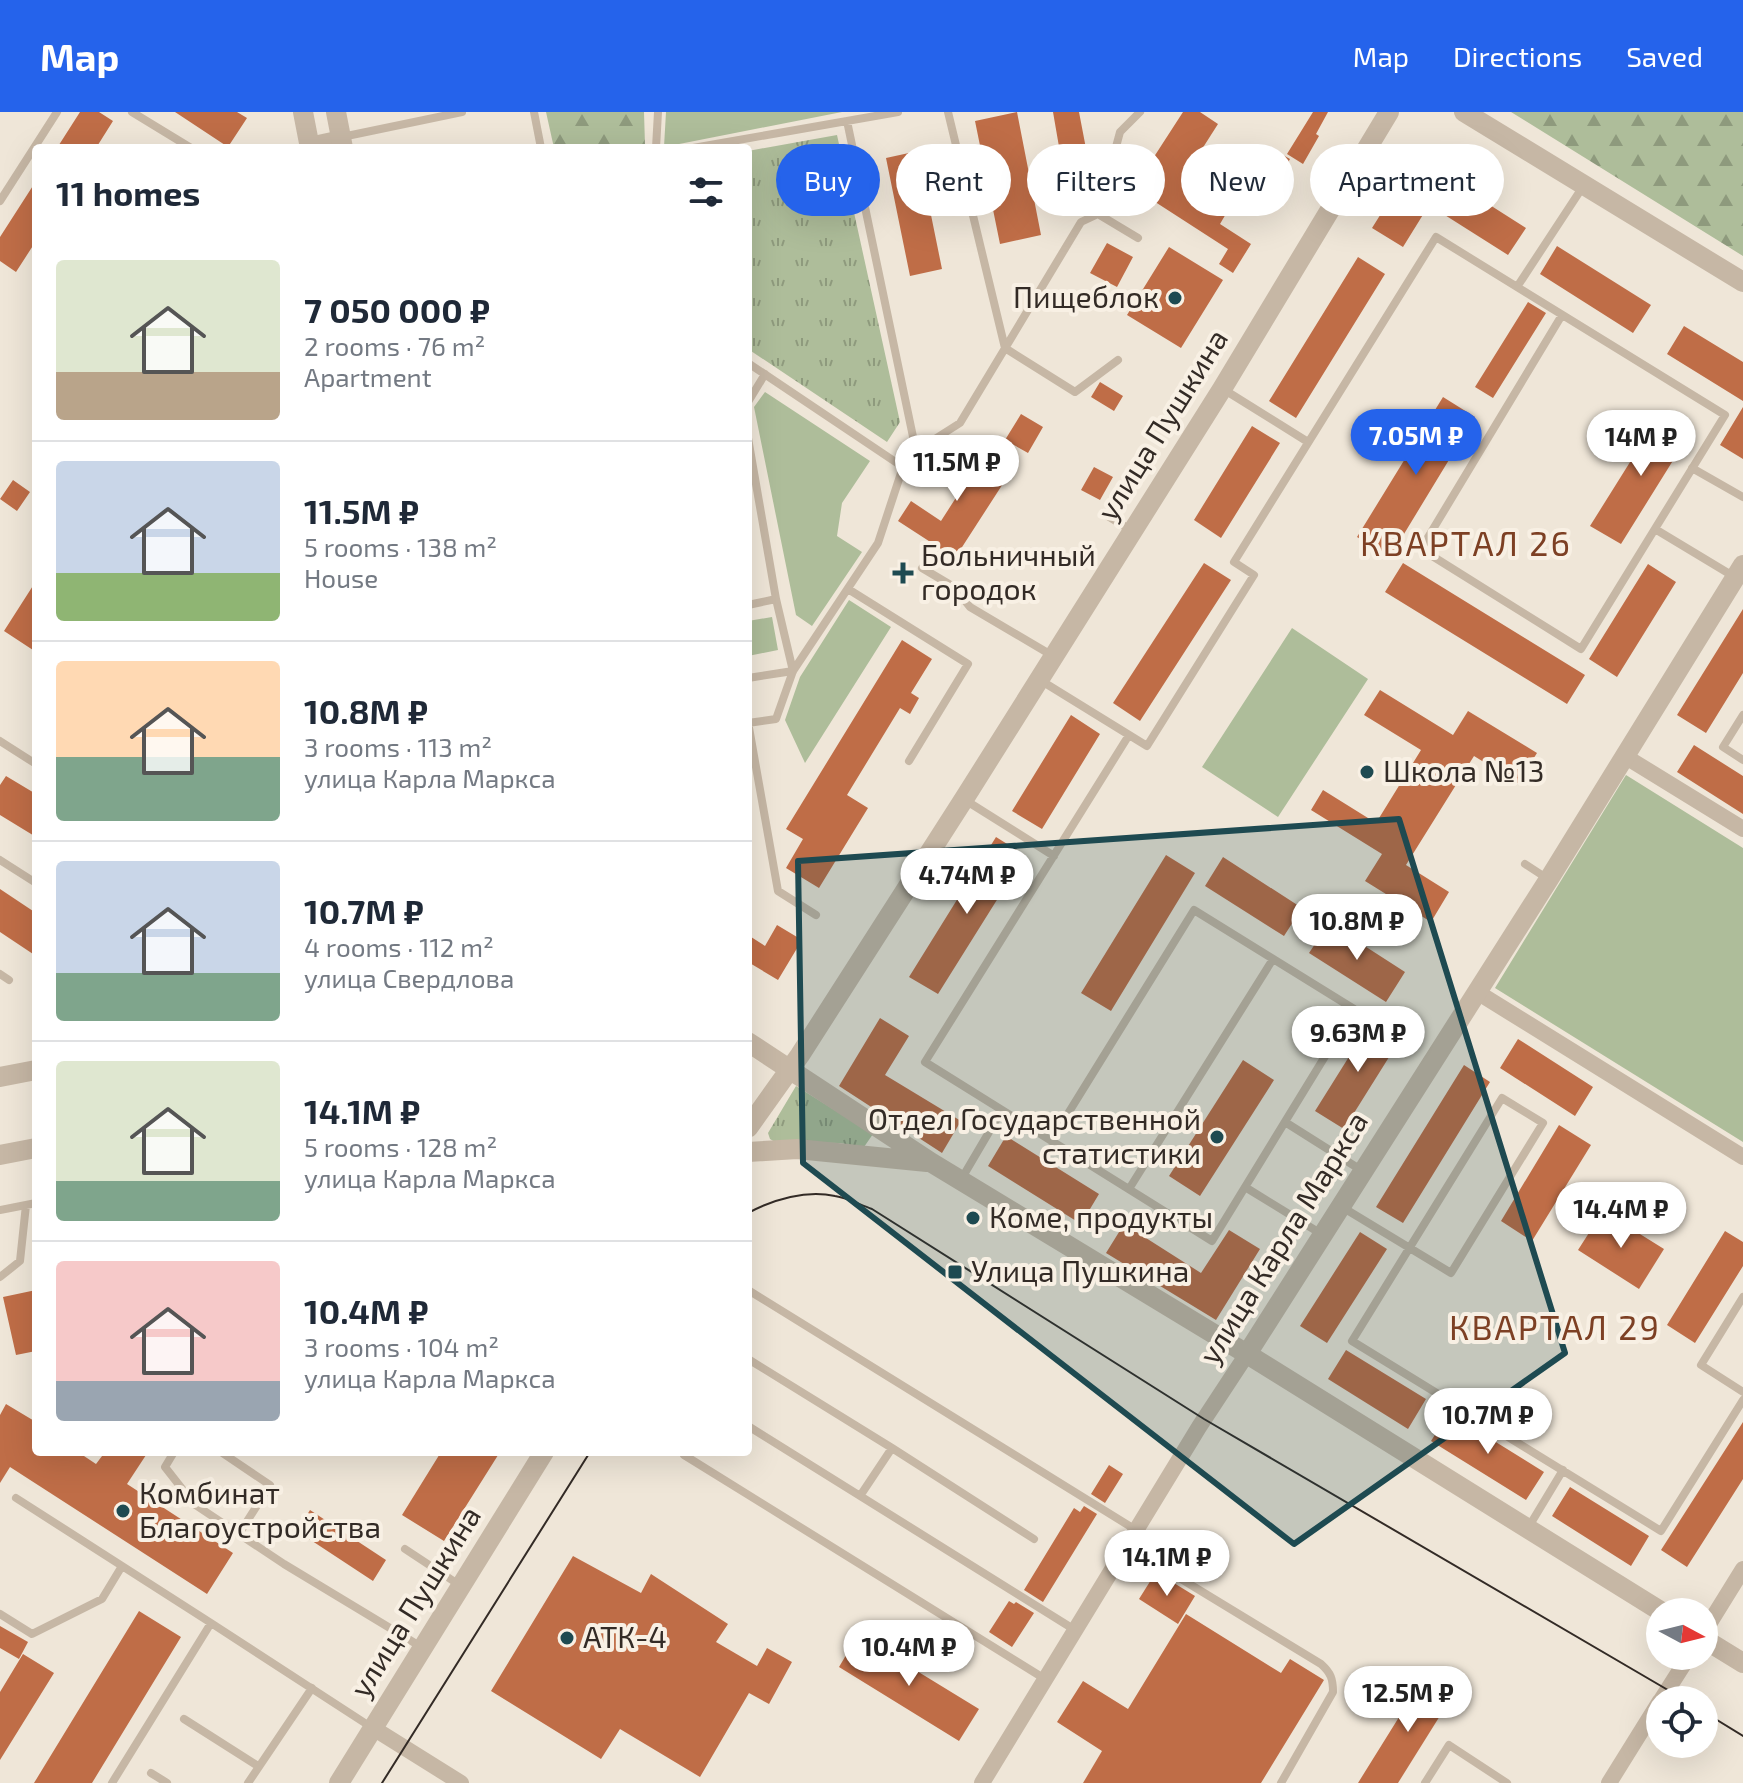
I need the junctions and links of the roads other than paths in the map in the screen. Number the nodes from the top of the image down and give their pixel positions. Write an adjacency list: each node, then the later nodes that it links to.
1 (57, 112): 15 (lane)
2 (132, 112): 16 (lane)
3 (303, 112): 17 (street)
4 (336, 112): 14 (street)
5 (462, 112): 14 (lane)
6 (534, 112): 18 (lane)
7 (658, 112): 19 (lane)
8 (898, 112): 13 (lane)
9 (948, 112): 31 (lane)
10 (1140, 112): 21 (lane)
11 (1389, 112): 35 (street, улица Пушкина)
12 (1464, 112): 23 (street)
13 (847, 121): 20 (lane); 38 (lane)
14 (342, 143)
15 (37, 144)
16 (184, 144)
17 (309, 144)
18 (540, 144)
19 (656, 144)
20 (716, 144)
21 (1117, 144)
22 (32, 151): 24 (lane)
23 (1584, 185): 28 (street); 29 (lane)
24 (0, 201)
25 (1094, 216): 31 (lane)
26 (1101, 216): 27 (lane)
27 (1138, 238)
28 (1743, 282)
29 (1517, 287): 30 (lane); 37 (lane)
30 (1562, 315): 41 (lane); 44 (lane)
31 (1005, 348): 32 (lane); 38 (lane)
32 (1118, 360)
33 (752, 366): 34 (lane)
34 (765, 374): 36 (lane); 40 (lane)
35 (1222, 389): 37 (lane); 45 (street, улица Пушкина)
36 (752, 395)
37 (1308, 442): 57 (lane)
38 (916, 451): 40 (lane)
39 (752, 461): 49 (lane)
40 (903, 467): 48 (lane)
41 (1692, 468): 42 (lane); 44 (lane)
42 (1743, 497)
43 (1103, 513): 45 (lane)
44 (1655, 529): 47 (lane)
45 (1133, 531): 51 (street, улица Пушкина)
46 (922, 568): 51 (lane)
47 (1739, 571): 60 (street, улица Карла Маркса)
48 (848, 589): 52 (lane); 63 (lane)
49 (776, 599): 50 (lane); 52 (lane)
50 (752, 604)
51 (1054, 657): 54 (street, улица Пушкина)
52 (793, 671): 53 (lane); 56 (lane)
53 (752, 677)
54 (1039, 680): 57 (lane); 64 (street, улица Пушкина)
55 (1743, 715): 61 (lane)
56 (752, 722)
57 (1129, 735): 66 (lane)
58 (0, 741): 62 (lane)
59 (752, 745): 71 (lane)
60 (1626, 757): 65 (street); 69 (street, улица Карла Маркса)
61 (1743, 760)
62 (32, 761)
63 (909, 761)
64 (964, 799): 66 (lane); 77 (street, улица Пушкина)
65 (1743, 829)
66 (1054, 856): 80 (lane)
67 (0, 860): 70 (lane)
68 (1525, 864): 69 (lane)
69 (1549, 879): 75 (street, улица Карла Маркса)
70 (32, 880)
71 (816, 915)
72 (1273, 959): 82 (lane); 83 (lane); 92 (lane)
73 (0, 974): 74 (lane)
74 (9, 980)
75 (1477, 992): 87 (street); 89 (street, улица Карла Маркса)
76 (752, 1045): 77 (street)
77 (790, 1069): 81 (street, улица Пушкина); 88 (street)
78 (32, 1071): 79 (street)
79 (0, 1077)
80 (1002, 1110): 83 (lane); 90 (lane)
81 (752, 1122)
82 (1285, 1122): 89 (lane); 91 (lane)
83 (1051, 1141): 92 (lane)
84 (32, 1149): 86 (street)
85 (752, 1152): 88 (street)
86 (0, 1155)
87 (1743, 1157)
88 (932, 1163): 90 (street)
89 (1362, 1171): 94 (street, улица Карла Маркса)
90 (961, 1180): 101 (street)
91 (1245, 1187): 92 (lane); 96 (lane)
92 (1129, 1189)
93 (31, 1204): 95 (lane); 98 (lane)
94 (1340, 1206): 96 (street, улица Карла Маркса); 97 (lane)
95 (0, 1210)
96 (1323, 1235): 101 (street, улица Карла Маркса)
97 (1410, 1248): 97 (lane); 111 (lane)
98 (0, 1277)
99 (752, 1292): 115 (lane)
100 (1743, 1297): 103 (lane)
101 (1247, 1354): 114 (street); 115 (street, улица Карла Маркса)
102 (752, 1361): 106 (lane)
103 (1743, 1392)
104 (1743, 1400): 111 (lane)
105 (752, 1428): 112 (lane)
106 (892, 1448): 112 (lane); 117 (lane)
107 (172, 1456): 116 (lane)
108 (227, 1456): 116 (lane)
109 (542, 1456): 122 (street, улица Пушкина)
110 (686, 1456): 131 (lane)
111 (1563, 1470): 114 (lane)
112 (860, 1496): 127 (lane)
113 (16, 1498): 120 (lane)
114 (1528, 1528): 123 (street)
115 (1136, 1530): 118 (street, улица Карла Маркса)
116 (239, 1534): 128 (lane)
117 (1034, 1539)
118 (1127, 1546): 127 (street, улица Карла Маркса); 144 (lane)
119 (405, 1549): 122 (lane)
120 (122, 1566): 125 (lane); 126 (lane)
121 (1743, 1569): 124 (street)
122 (461, 1586): 128 (street, улица Пушкина)
123 (1646, 1602)
124 (1718, 1609)
125 (0, 1614)
126 (211, 1623): 132 (lane); 138 (lane)
127 (1075, 1630): 131 (street, улица Карла Маркса)
128 (423, 1648): 135 (street, улица Пушкина)
129 (1718, 1648): 130 (street)
130 (1743, 1663)
131 (1045, 1679): 143 (street, улица Карла Маркса)
132 (312, 1688): 135 (lane); 136 (lane)
133 (184, 1719): 136 (lane)
134 (1646, 1724): 147 (street)
135 (373, 1728): 141 (street, улица Пушкина); 142 (street)
136 (258, 1766): 140 (lane)
137 (151, 1773): 139 (lane)
138 (112, 1783)
139 (167, 1783)
140 (248, 1783)
141 (339, 1783)
142 (461, 1783)
143 (982, 1783)
144 (1281, 1783)
145 (1425, 1783): 146 (lane)
146 (1507, 1783)
147 (1609, 1783)

